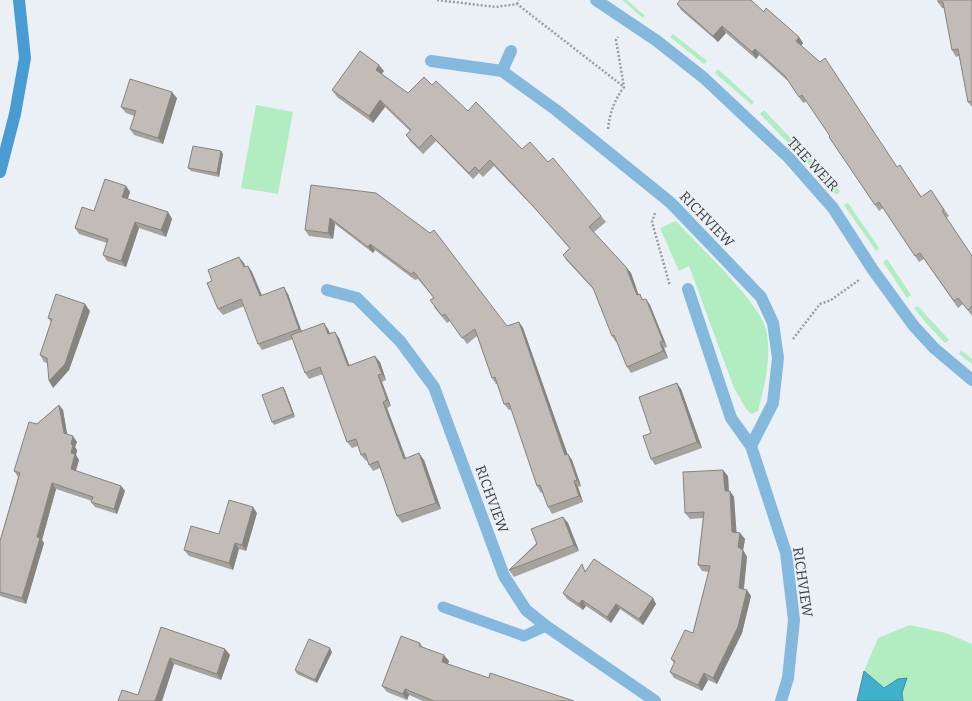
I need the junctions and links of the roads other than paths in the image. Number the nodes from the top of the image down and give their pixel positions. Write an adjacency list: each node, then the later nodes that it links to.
1 (19, 0): 6 (street)
2 (598, 0): 9 (street, THE WEIR)
3 (511, 51): 5 (street)
4 (431, 61): 5 (street, RICHVIEW)
5 (502, 71): 10 (street, RICHVIEW)
6 (0, 172)
7 (688, 289): 10 (street, RICHVIEW)
8 (327, 290): 12 (street, RICHVIEW)
9 (972, 380)
10 (751, 446): 14 (street, RICHVIEW)
11 (443, 607): 12 (lane)
12 (546, 626): 13 (street, RICHVIEW)
13 (656, 701)
14 (781, 701)

